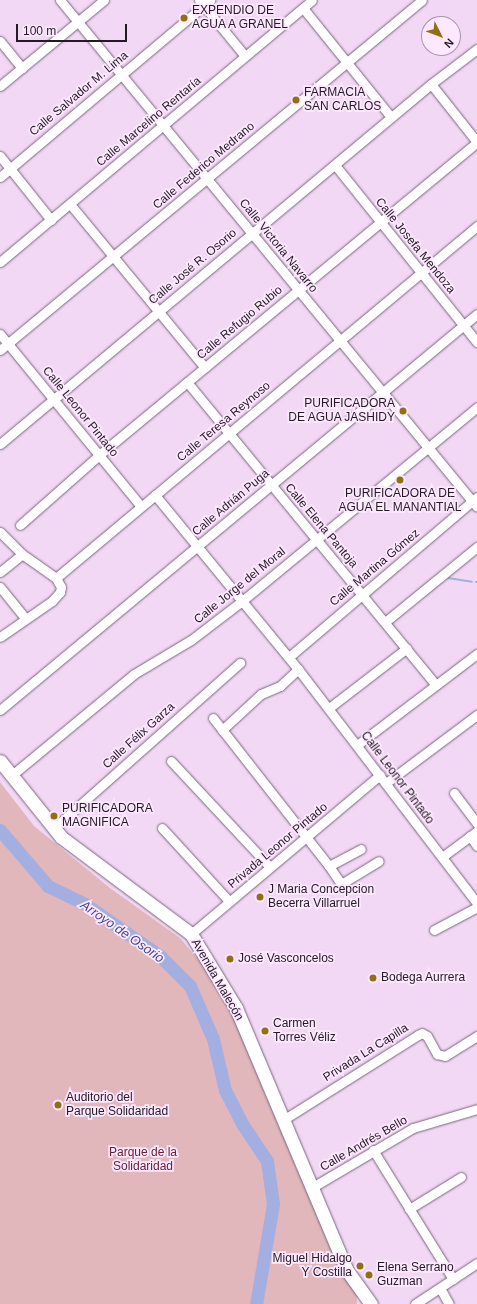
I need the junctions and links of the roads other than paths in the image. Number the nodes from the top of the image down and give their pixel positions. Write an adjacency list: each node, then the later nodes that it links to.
1 (60, 0): 7 (street, Calle Victoria Navarro)
2 (104, 0): 7 (street)
3 (312, 0): 6 (street, Calle Marcelino Rentaría)
4 (422, 0): 11 (street, Calle Federico Medrano)
5 (204, 2): 10 (street); 13 (street, Calle Salvador M. Lima)
6 (303, 8): 10 (street, Calle Marcelino Rentaría); 11 (street)
7 (78, 22): 12 (street); 13 (street, Calle Victoria Navarro)
8 (0, 41): 12 (street)
9 (477, 50): 14 (street, Calle José R. Osorio)
10 (245, 56): 17 (street, Calle Marcelino Rentaría)
11 (348, 62): 16 (street); 23 (street, Calle Federico Medrano)
12 (22, 68): 15 (street)
13 (122, 74): 17 (street, Calle Victoria Navarro); 21 (street, Calle Salvador M. Lima)
14 (431, 84): 16 (street, Calle José R. Osorio); 18 (street)
15 (0, 86)
16 (392, 117): 20 (street, Calle José R. Osorio)
17 (163, 125): 23 (street, Calle Victoria Navarro); 24 (street, Calle Marcelino Rentaría)
18 (477, 142): 26 (street, Calle Refugio Rubio)
19 (0, 156): 21 (street)
20 (335, 165): 26 (street, Calle Josefa Mendoza); 28 (street, Calle José R. Osorio)
21 (10, 168): 22 (street, Calle Salvador M. Lima); 25 (street)
22 (0, 177)
23 (207, 179): 28 (street, Calle Victoria Navarro); 29 (street, Calle Federico Medrano)
24 (70, 204): 25 (street, Calle Marcelino Rentaría); 29 (street)
25 (51, 220): 30 (street, Calle Marcelino Rentaría)
26 (380, 222): 31 (street, Calle Josefa Mendoza); 32 (street, Calle Refugio Rubio)
27 (477, 226): 31 (street, Calle Teresa Reynoso)
28 (252, 234): 32 (street, Calle Victoria Navarro); 33 (street, Calle José R. Osorio)
29 (113, 257): 33 (street); 39 (street, Calle Federico Medrano)
30 (0, 262)
31 (421, 273): 35 (street, Calle Josefa Mendoza); 37 (street, Calle Teresa Reynoso)
32 (298, 289): 37 (street, Calle Victoria Navarro); 41 (street, Calle Refugio Rubio)
33 (159, 312): 41 (street); 44 (street, Calle José R. Osorio)
34 (477, 314): 35 (street, Calle Adrián Puga)
35 (464, 325): 38 (street, Calle Josefa Mendoza); 43 (street, Calle Adrián Puga)
36 (0, 334): 39 (street, Calle Leonor Pintado)
37 (340, 340): 43 (street, Calle Victoria Navarro); 46 (street, Calle Teresa Reynoso)
38 (477, 342)
39 (8, 344): 40 (street, Calle Federico Medrano); 44 (street, Calle Leonor Pintado)
40 (0, 350)
41 (205, 368): 42 (street, Calle Refugio Rubio)
42 (187, 382): 46 (street, Calle Elena Pantoja); 49 (street, Calle Refugio Rubio)
43 (383, 392): 48 (street, Calle Victoria Navarro); 50 (street, Calle Adrián Puga)
44 (54, 400): 47 (street, Calle José R. Osorio); 49 (street, Calle Leonor Pintado)
45 (477, 406): 48 (street, Calle Jorge del Moral)
46 (229, 433): 50 (street, Calle Elena Pantoja); 51 (street, Calle Teresa Reynoso)
47 (0, 444)
48 (428, 447): 52 (street, Calle Victoria Navarro); 56 (street, Calle Jorge del Moral)
49 (99, 455): 53 (street, Calle Leonor Pintado); 54 (street, Calle Refugio Rubio)
50 (271, 485): 56 (street, Calle Elena Pantoja); 57 (street, Calle Adrián Puga)
51 (155, 495): 53 (street, Calle Teresa Reynoso); 57 (street, Calle Leonor Pintado)
52 (475, 501): 63 (street, Calle Martina Gómez)
53 (141, 506): 61 (street, Calle Teresa Reynoso)
54 (20, 525)
55 (0, 532): 59 (street)
56 (316, 539): 63 (street, Calle Elena Pantoja); 64 (street, Calle Jorge del Moral)
57 (197, 546): 64 (street, Calle Leonor Pintado); 75 (street, Calle Adrián Puga)
58 (477, 547): 66 (street)
59 (22, 554): 60 (street); 61 (street)
60 (0, 572)
61 (56, 578): 65 (street)
62 (0, 587): 65 (street)
63 (362, 595): 66 (street, Calle Elena Pantoja); 70 (street, Calle Martina Gómez)
64 (242, 601): 70 (street, Calle Leonor Pintado); 82 (street, Calle Jorge del Moral)
65 (25, 618): 67 (street)
66 (385, 622): 68 (street, Calle Elena Pantoja)
67 (0, 637)
68 (407, 648): 73 (street, Calle Elena Pantoja); 74 (street)
69 (477, 654): 73 (street)
70 (288, 657): 72 (street, Calle Leonor Pintado)
71 (240, 663): 87 (street, Calle Félix Garza)
72 (298, 669): 74 (street, Calle Leonor Pintado); 78 (street)
73 (436, 685): 79 (street)
74 (329, 708): 79 (street, Calle Leonor Pintado)
75 (0, 710)
76 (477, 715): 84 (street)
77 (213, 718): 78 (street)
78 (222, 730): 90 (street)
79 (357, 745): 83 (street, Calle Leonor Pintado)
80 (0, 761): 82 (street, Avenida Malecón)
81 (171, 761): 96 (street)
82 (12, 775): 87 (street, Avenida Malecón)
83 (380, 775): 84 (street, Calle Leonor Pintado); 90 (street, Privada Leonor Pintado)
84 (386, 783): 93 (street, Calle Leonor Pintado)
85 (454, 793): 86 (street)
86 (477, 824)
87 (54, 828): 101 (street, Avenida Malecón)
88 (162, 828): 97 (street)
89 (474, 833): 91 (street); 93 (street)
90 (307, 839): 95 (street); 96 (street, Privada Leonor Pintado)
91 (477, 846)
92 (361, 848): 95 (street)
93 (442, 857): 98 (street, Calle Leonor Pintado)
94 (379, 861): 95 (street)
95 (329, 866)
96 (270, 867): 97 (street, Privada Leonor Pintado)
97 (230, 902): 101 (street, Privada Leonor Pintado)
98 (477, 903)
99 (477, 907): 100 (street)
100 (434, 930)
101 (191, 934): 104 (street, Avenida Malecón)
102 (477, 1036): 104 (street, Privada La Capilla)
103 (477, 1108): 105 (street, Calle Andrés Bello)
104 (283, 1120): 107 (street, Avenida Malecón)
105 (373, 1150): 107 (street, Calle Andrés Bello); 108 (street)
106 (461, 1177): 108 (street)
107 (311, 1188): 111 (street, Avenida Malecón)
108 (409, 1209): 110 (street)
109 (476, 1265): 110 (street)
110 (453, 1279): 112 (street)
111 (356, 1286): 113 (street); 114 (street, Avenida Malecón)
112 (440, 1288): 115 (street); 116 (street)
113 (358, 1304)
114 (371, 1304)
115 (415, 1304)
116 (449, 1304)

